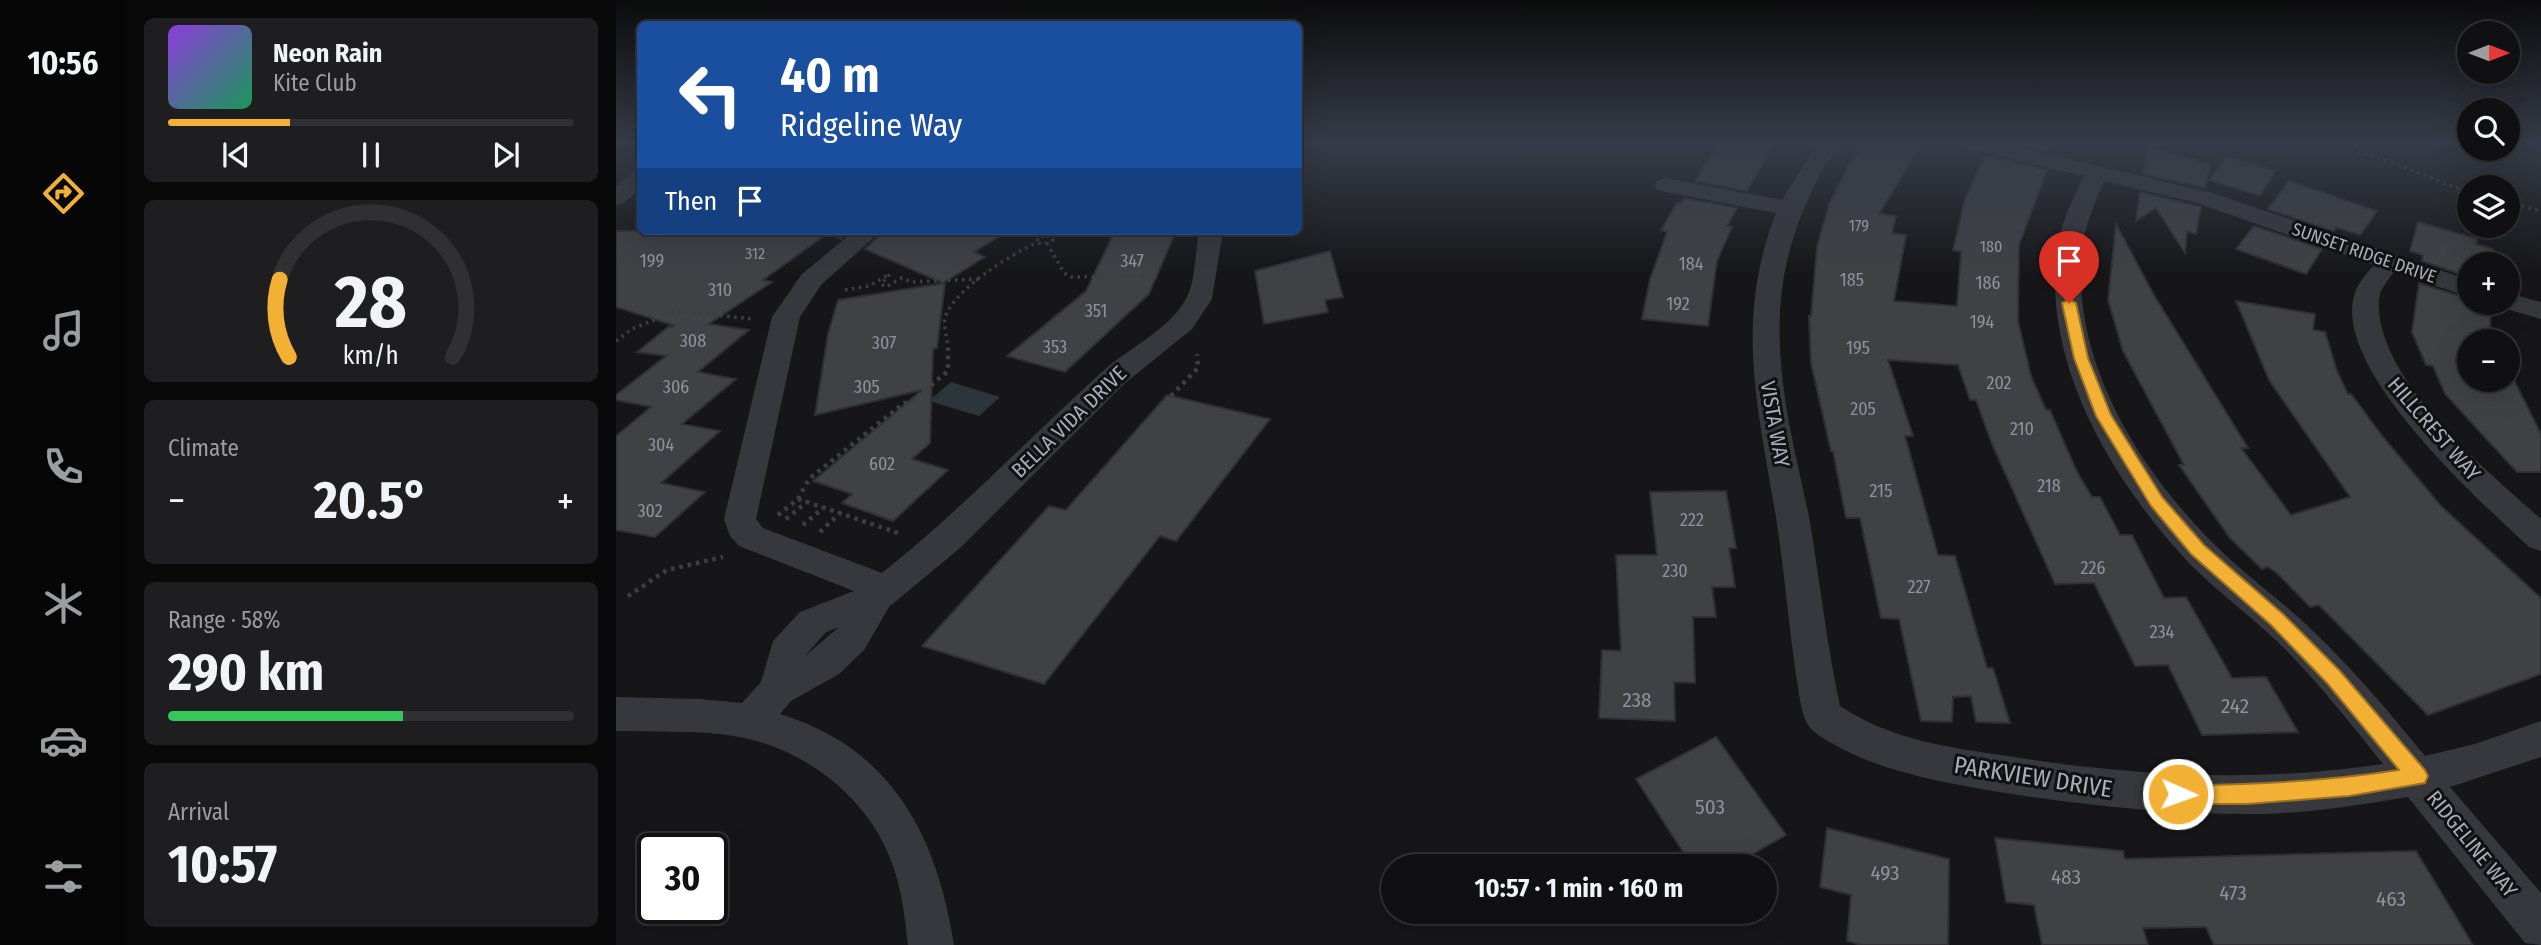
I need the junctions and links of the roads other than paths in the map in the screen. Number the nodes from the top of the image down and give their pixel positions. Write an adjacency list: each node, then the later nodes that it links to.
1 (1677, 187): 5 (street)
2 (1799, 187): 5 (street, VISTA WAY)
3 (2090, 187): 18 (street, RIDGELINE WAY)
4 (2160, 187): 8 (street, SUNSET RIDGE DRIVE)
5 (1788, 208): 15 (street, VISTA WAY)
6 (864, 235): 13 (street)
7 (1210, 235): 13 (street, BELLA VIDA DRIVE)
8 (2388, 263): 9 (street, SUNSET RIDGE DRIVE); 12 (street, HILLCREST WAY)
9 (2457, 285)
10 (2520, 305): 11 (street)
11 (2541, 311)
12 (2541, 538)
13 (881, 593): 16 (street, BELLA VIDA DRIVE)
14 (616, 714): 16 (street)
15 (1823, 716): 18 (street, PARKVIEW DRIVE)
16 (750, 722): 20 (street)
17 (2541, 739): 18 (street, PARKVIEW DRIVE)
18 (2418, 776): 19 (street, RIDGELINE WAY)
19 (2541, 927)
20 (931, 945)

